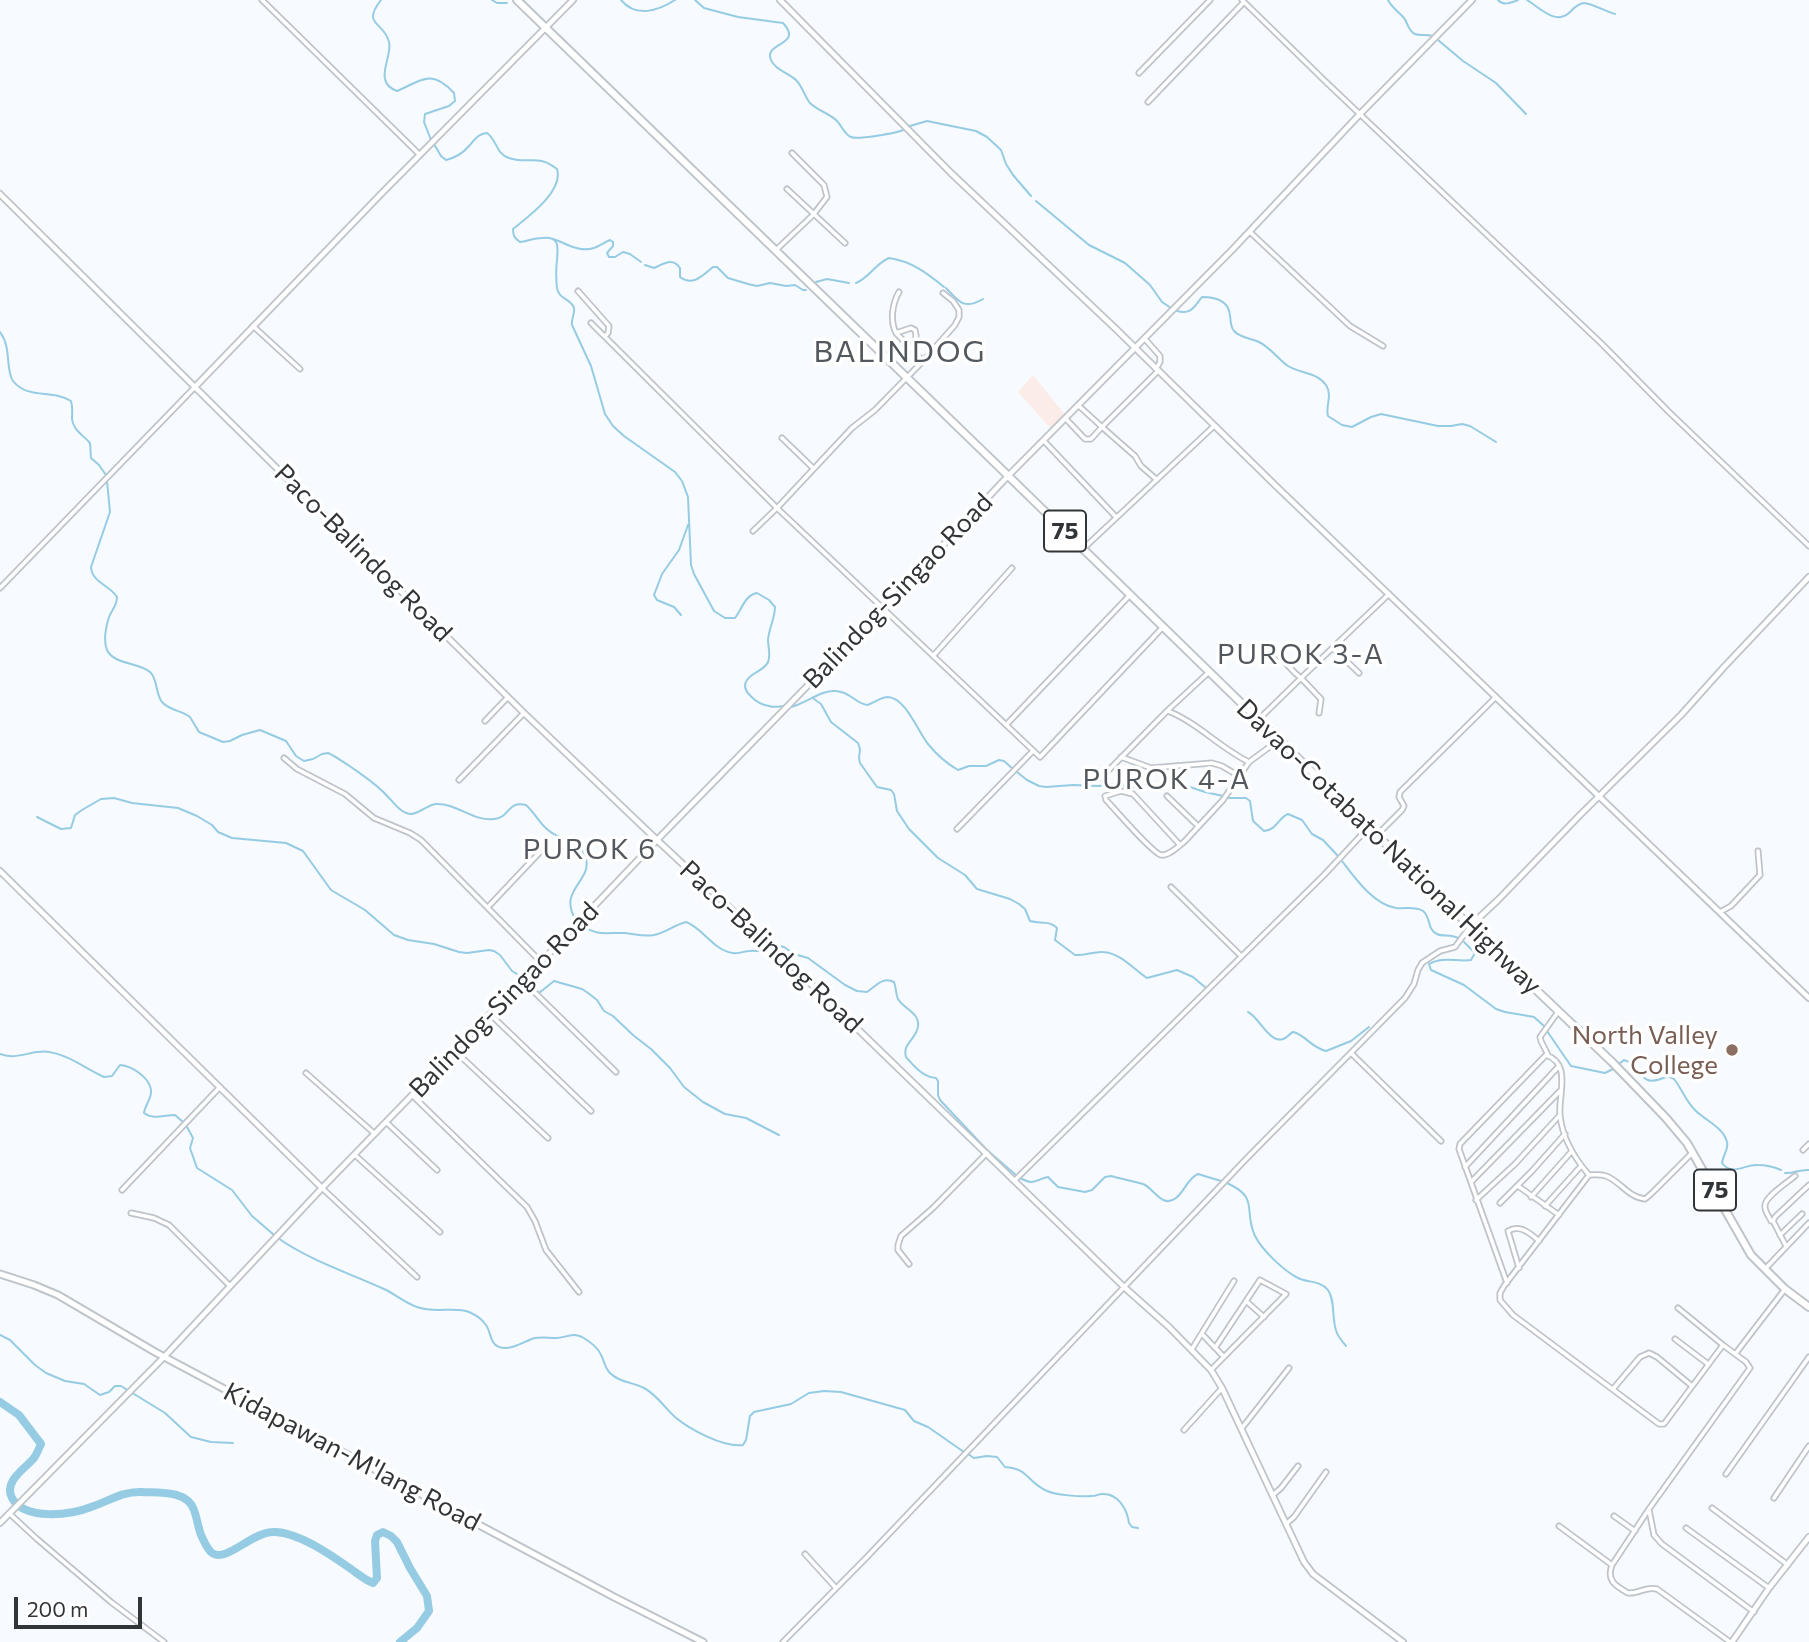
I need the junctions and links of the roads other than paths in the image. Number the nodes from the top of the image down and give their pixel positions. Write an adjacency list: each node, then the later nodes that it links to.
1 (262, 0): 13 (street)
2 (517, 0): 8 (highway, Davao-Cotabato National Highway / 75)
3 (573, 0): 8 (street)
4 (780, 0): 29 (street)
5 (1210, 0): 9 (street)
6 (1472, 0): 11 (street, Balindog-Singao Road)
7 (1243, 1): 10 (street); 11 (street)
8 (546, 28): 13 (street); 19 (highway, Davao-Cotabato National Highway / 75)
9 (1139, 73)
10 (1148, 102)
11 (1360, 114): 17 (street, Balindog-Singao Road); 48 (street)
12 (792, 153): 16 (street)
13 (420, 155): 24 (street)
14 (788, 189): 16 (street)
15 (0, 194): 35 (street, Paco-Balindog Road)
16 (813, 215): 18 (street); 19 (street)
17 (1249, 231): 27 (street, Balindog-Singao Road); 28 (street)
18 (845, 243)
19 (776, 251): 34 (highway, Davao-Cotabato National Highway / 75)
20 (578, 291): 26 (street)
21 (899, 292): 25 (street)
22 (943, 293): 31 (street)
23 (591, 323): 26 (street)
24 (253, 326): 32 (street); 35 (street)
25 (896, 333): 30 (street); 30 (street)
26 (605, 336): 45 (street)
27 (1145, 338): 29 (street, Balindog-Singao Road); 33 (street)
28 (1383, 346)
29 (1135, 348): 33 (street); 36 (street, Balindog-Singao Road)
30 (915, 352): 31 (street)
31 (923, 361): 34 (street)
32 (300, 369)
33 (1157, 370): 38 (street); 39 (street)
34 (906, 378): 42 (street); 43 (highway, Davao-Cotabato National Highway / 75)
35 (194, 388): 52 (street); 63 (street, Paco-Balindog Road)
36 (1079, 406): 37 (street, Balindog-Singao Road); 39 (street)
37 (1066, 419): 39 (street); 41 (street, Balindog-Singao Road)
38 (1214, 425): 44 (street); 54 (street)
39 (1102, 427): 44 (street)
40 (782, 438): 42 (street)
41 (1044, 441): 43 (street, Balindog-Singao Road); 46 (street)
42 (814, 468): 45 (street)
43 (1008, 476): 49 (highway, Davao-Cotabato National Highway / 75); 55 (street, Balindog-Singao Road)
44 (1156, 479): 46 (street)
45 (777, 508): 47 (street); 55 (street)
46 (1116, 517): 49 (street)
47 (753, 531)
48 (1809, 546)
49 (1083, 549): 53 (highway, Davao-Cotabato National Highway / 75)
50 (1012, 568): 59 (street)
51 (1809, 577): 80 (street)
52 (0, 588)
53 (1130, 594): 56 (highway, Davao-Cotabato National Highway / 75); 70 (street)
54 (1389, 594): 57 (street); 64 (street)
55 (883, 609): 59 (street); 85 (street, Balindog-Singao Road)
56 (1163, 627): 60 (highway, Davao-Cotabato National Highway / 75); 72 (street)
57 (1333, 648): 61 (street); 62 (street)
58 (1276, 653): 62 (street)
59 (933, 656): 70 (street)
60 (1209, 673): 65 (street); 68 (highway, Davao-Cotabato National Highway / 75)
61 (1359, 673)
62 (1301, 678): 67 (street); 68 (street)
63 (508, 697): 66 (street, Paco-Balindog Road); 69 (street)
64 (1496, 697): 80 (street); 84 (street)
65 (1168, 710): 73 (street); 75 (street)
66 (524, 713): 78 (street); 85 (street, Paco-Balindog Road)
67 (1319, 713)
68 (1258, 720): 71 (highway, Davao-Cotabato National Highway / 75)
69 (485, 721)
70 (1006, 725): 72 (street)
71 (1279, 740): 75 (street); 83 (highway, Davao-Cotabato National Highway / 75)
72 (1033, 751): 82 (street)
73 (1121, 757): 76 (street); 77 (street)
74 (284, 758): 91 (street)
75 (1249, 762): 76 (street)
76 (1239, 776): 81 (street)
77 (1101, 778)
78 (459, 780)
79 (1167, 796): 81 (street)
80 (1599, 796): 92 (street); 93 (street)
81 (1198, 827): 86 (street)
82 (957, 828)
83 (1369, 828): 84 (highway, Davao-Cotabato National Highway / 75); 94 (street)
84 (1377, 835): 93 (highway, Davao-Cotabato National Highway / 75)
85 (657, 840): 95 (street, Balindog-Singao Road); 120 (street, Paco-Balindog Road)
86 (1180, 845): 86 (street)
87 (1758, 851): 92 (street)
88 (540, 852): 91 (street)
89 (0, 871): 106 (street)
90 (1171, 887): 94 (street)
91 (488, 907): 95 (street)
92 (1720, 912): 97 (street)
93 (1470, 926): 98 (highway, Davao-Cotabato National Highway / 75); 101 (street)
94 (1241, 956): 127 (street)
95 (541, 962): 96 (street, Balindog-Singao Road)
96 (523, 981): 99 (street, Balindog-Singao Road); 104 (street)
97 (1809, 999)
98 (1559, 1011): 102 (street); 119 (highway, Davao-Cotabato National Highway / 75)
99 (491, 1014): 100 (street, Balindog-Singao Road); 109 (street)
100 (455, 1051): 108 (street, Balindog-Singao Road); 114 (street)
101 (1350, 1053): 115 (street); 154 (street)
102 (1548, 1055): 103 (street); 123 (street)
103 (1559, 1066): 107 (street); 123 (street)
104 (616, 1072)
105 (306, 1073): 113 (street)
106 (220, 1087): 131 (street); 132 (street)
107 (1560, 1091): 110 (street); 128 (street)
108 (412, 1095): 111 (street, Balindog-Singao Road); 156 (street)
109 (591, 1111)
110 (1560, 1115): 112 (street); 134 (street)
111 (386, 1122): 113 (street, Balindog-Singao Road); 124 (street)
112 (1564, 1133): 118 (street); 130 (street)
113 (375, 1134): 121 (street, Balindog-Singao Road)
114 (548, 1138)
115 (1441, 1141)
116 (1809, 1144): 117 (street)
117 (1803, 1150)
118 (1572, 1151): 122 (street); 133 (street)
119 (1693, 1152): 125 (street); 148 (highway, Davao-Cotabato National Highway / 75)
120 (986, 1153): 127 (street, Paco-Balindog Road); 146 (street)
121 (355, 1155): 131 (street, Balindog-Singao Road); 142 (street)
122 (1581, 1166): 125 (street); 136 (street)
123 (1465, 1167): 128 (street)
124 (437, 1170)
125 (1589, 1175): 139 (street)
126 (1796, 1176): 140 (street)
127 (1015, 1180): 154 (street, Paco-Balindog Road)
128 (1471, 1182): 134 (street)
129 (1809, 1185): 140 (street)
130 (1518, 1186): 133 (street); 135 (street)
131 (322, 1188): 150 (street); 153 (street, Balindog-Singao Road)
132 (122, 1190)
133 (1531, 1197): 136 (street)
134 (1476, 1200): 152 (street)
135 (1500, 1203)
136 (1545, 1206): 139 (street)
137 (131, 1213): 153 (street)
138 (1802, 1214): 143 (street)
139 (1559, 1215): 144 (street)
140 (1772, 1223): 143 (street)
141 (1809, 1223): 145 (street)
142 (440, 1232)
143 (1780, 1236): 145 (street)
144 (1539, 1241): 147 (street); 147 (street)
145 (1786, 1246): 148 (street)
146 (909, 1264)
147 (1519, 1268): 152 (street)
148 (1764, 1269): 155 (highway, Davao-Cotabato National Highway / 75)
149 (0, 1274): 167 (main road, Kidapawan-M'lang Road)
150 (417, 1276)
151 (1234, 1281): 161 (street)
152 (1507, 1283): 175 (street)
153 (230, 1286): 167 (street, Balindog-Singao Road)
154 (1124, 1287): 165 (street, Paco-Balindog Road); 197 (street)
155 (1785, 1289): 158 (highway, Davao-Cotabato National Highway / 75); 166 (street)
156 (579, 1293)
157 (1246, 1301): 160 (street); 160 (street); 164 (street)
158 (1809, 1307)
159 (1678, 1308): 163 (street)
160 (1264, 1317): 168 (street)
161 (1202, 1334): 164 (street); 165 (street)
162 (1675, 1339): 170 (street)
163 (1723, 1345): 166 (street); 170 (street)
164 (1215, 1348): 168 (street)
165 (1192, 1349): 172 (street, Paco-Balindog Road)
166 (1736, 1353): 185 (street)
167 (164, 1357): 186 (street, Balindog-Singao Road); 201 (main road, Kidapawan-M'lang Road)
168 (1224, 1357): 172 (street)
169 (1809, 1357): 181 (street)
170 (1708, 1364): 173 (street)
171 (1289, 1368): 176 (street)
172 (1211, 1370): 174 (street, Paco-Balindog Road)
173 (1693, 1386): 175 (street); 175 (street)
174 (1222, 1388): 176 (street, Paco-Balindog Road); 177 (street)
175 (1613, 1389)
176 (1242, 1428): 182 (street, Paco-Balindog Road)
177 (1184, 1430)
178 (1809, 1448): 183 (street)
179 (1297, 1466): 182 (street)
180 (1326, 1472): 189 (street)
181 (1726, 1474)
182 (1273, 1495): 189 (street, Paco-Balindog Road)
183 (1774, 1498)
184 (1712, 1508): 195 (street)
185 (1649, 1509): 192 (street); 199 (street)
186 (10, 1512): 188 (street, Balindog-Singao Road); 200 (street)
187 (1614, 1516): 192 (street)
188 (0, 1523)
189 (1286, 1524): 203 (street, Paco-Balindog Road)
190 (1559, 1526): 196 (street)
191 (1686, 1528): 198 (street)
192 (1635, 1531): 196 (street)
193 (1809, 1537): 195 (street)
194 (805, 1554): 197 (street)
195 (1788, 1565): 198 (street)
196 (1612, 1566): 204 (street)
197 (836, 1588): 202 (street)
198 (1769, 1588): 199 (street)
199 (1754, 1612): 204 (street)
200 (164, 1642)
201 (703, 1642)
202 (783, 1642)
203 (1403, 1642)
204 (1731, 1642)

